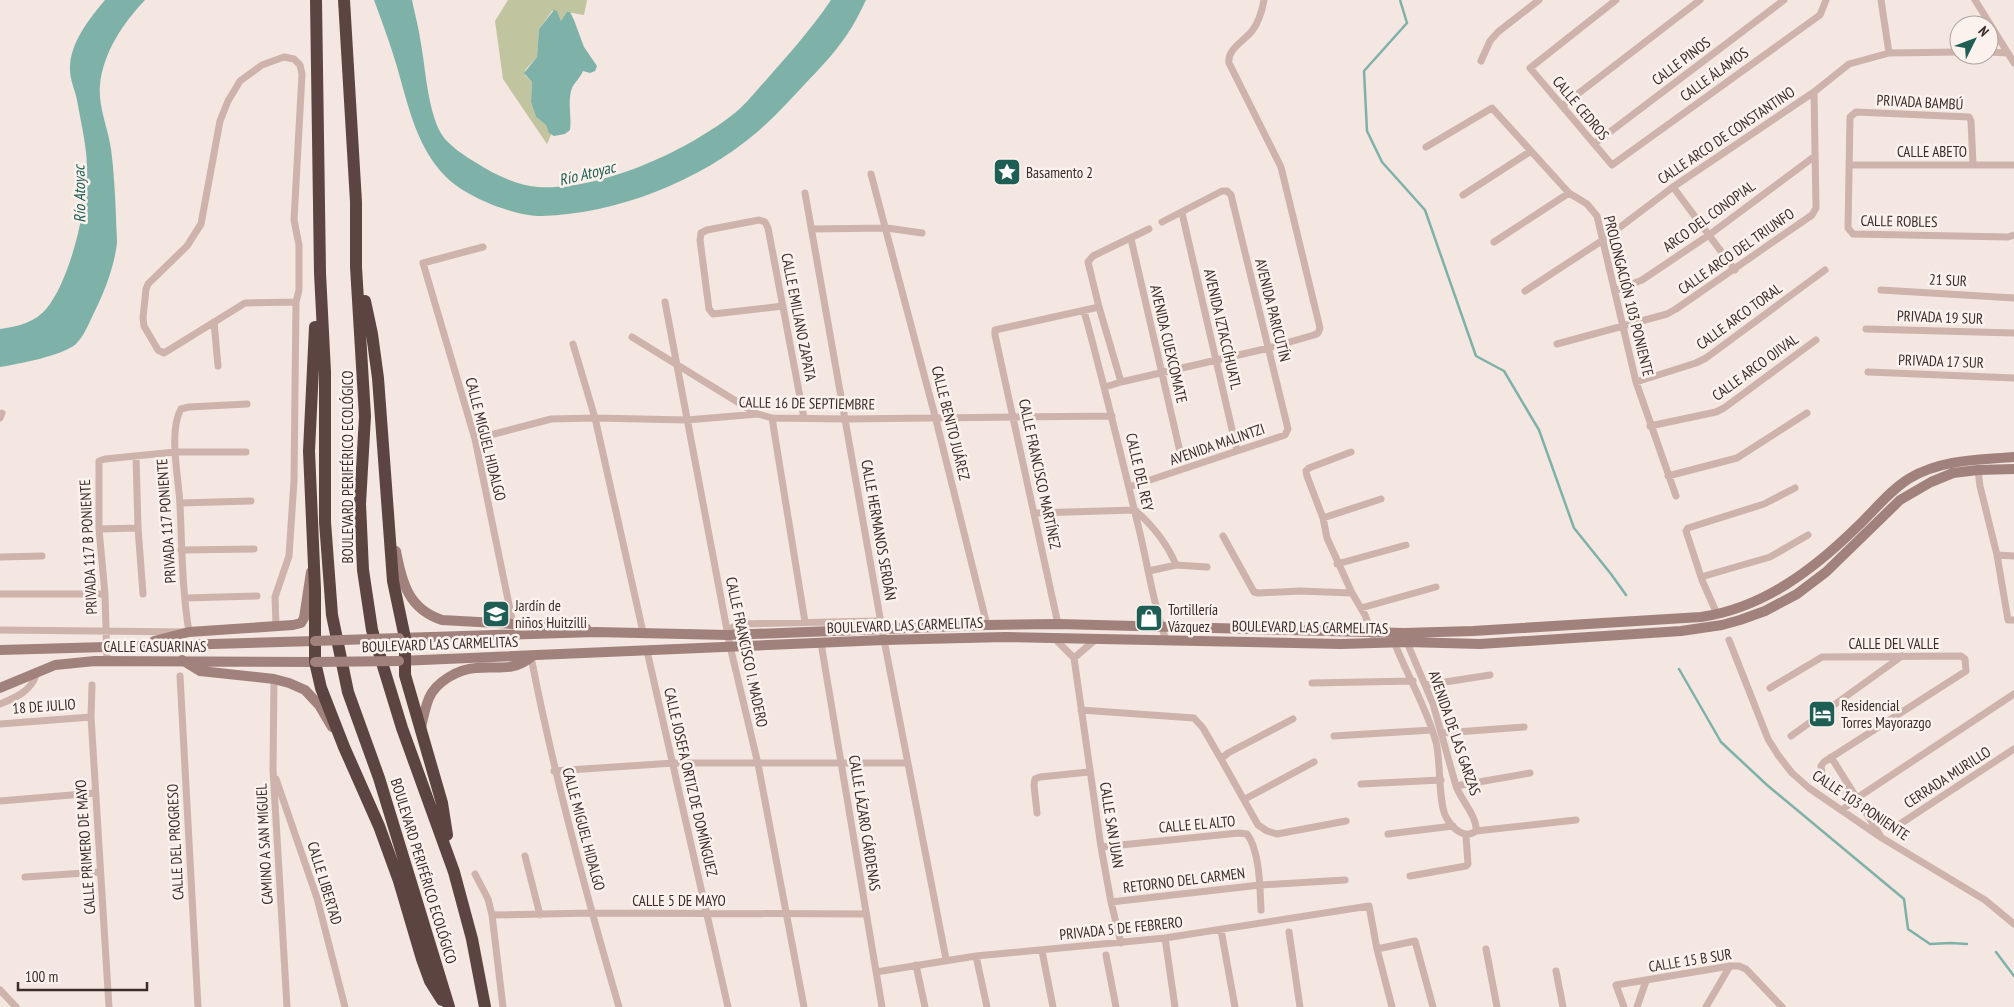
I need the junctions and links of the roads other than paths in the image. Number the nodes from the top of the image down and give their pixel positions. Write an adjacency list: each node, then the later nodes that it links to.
1 (316, 0): 48 (highway, BOULEVARD PERIFÉRICO ECOLÓGICO)
2 (344, 0): 45 (highway, BOULEVARD PERIFÉRICO ECOLÓGICO)
3 (1264, 0): 66 (street)
4 (1539, 0): 15 (street)
5 (1616, 0): 18 (street, CALLE CEDROS)
6 (1700, 0): 18 (street)
7 (1784, 0): 20 (street, CALLE PINOS)
8 (1826, 0): 25 (street, CALLE ÁLAMOS)
9 (1881, 0): 14 (street)
10 (1975, 0): 13 (street)
11 (1949, 52): 14 (street, CALLE ARCO DE CONSTANTINO)
12 (1999, 52): 13 (street)
13 (2008, 52): 16 (street)
14 (1889, 53): 17 (street, CALLE ARCO DE CONSTANTINO)
15 (1482, 61)
16 (2014, 63)
17 (1814, 92): 23 (street, CALLE ARCO DEL TRIUNFO); 29 (street, CALLE ARCO DE CONSTANTINO)
18 (1562, 106): 20 (street, CALLE CEDROS)
19 (1852, 113): 24 (street, PRIVADA BAMBÚ); 26 (street, CALLE ROBLES)
20 (1594, 144): 25 (street, CALLE CEDROS)
21 (1426, 147): 22 (street, PROLONGACIÓN 103 PONIENTE)
22 (1531, 151): 31 (street, PROLONGACIÓN 103 PONIENTE); 32 (street)
23 (1814, 156): 39 (street, ARCO DEL CONOPIAL); 46 (street, CALLE ARCO DEL TRIUNFO)
24 (1973, 164): 26 (street, CALLE ABETO); 27 (street, CALLE ABETO)
25 (1612, 165)
26 (1850, 165): 40 (street, CALLE ROBLES)
27 (2014, 165)
28 (871, 174): 35 (street, CALLE BENITO JUÁREZ)
29 (1673, 187): 39 (street); 42 (street, CALLE ARCO DE CONSTANTINO)
30 (805, 193): 37 (street, CALLE HERMANOS SERDÁN)
31 (1569, 193): 42 (street, PROLONGACIÓN 103 PONIENTE); 43 (street)
32 (1463, 195)
33 (1182, 213): 34 (street); 66 (street, AVENIDA PARICUTÍN); 67 (street, AVENIDA IZTACCÍHUATL)
34 (1162, 222)
35 (887, 228): 37 (street); 38 (street); 79 (street, CALLE BENITO JUÁREZ)
36 (1149, 229): 41 (street)
37 (812, 230): 85 (street, CALLE HERMANOS SERDÁN)
38 (922, 233)
39 (1708, 235): 46 (street); 51 (street, ARCO DEL CONOPIAL)
40 (2014, 235)
41 (1131, 239): 56 (street); 70 (street, AVENIDA CUEXCOMATE)
42 (1603, 240): 50 (street, CALLE ARCO DE CONSTANTINO); 51 (street, PROLONGACIÓN 103 PONIENTE)
43 (1494, 242)
44 (483, 247): 89 (street, CALLE MIGUEL HIDALGO)
45 (356, 267): 104 (highway); 231 (highway, BOULEVARD PERIFÉRICO ECOLÓGICO)
46 (1735, 270): 59 (street, CALLE ARCO DEL TRIUNFO)
47 (1825, 270): 74 (street, CALLE ARCO TORAL)
48 (320, 273): 119 (highway); 268 (highway, BOULEVARD PERIFÉRICO ECOLÓGICO)
49 (1881, 290): 52 (street, 21 SUR)
50 (1525, 291)
51 (1615, 291): 59 (street, PROLONGACIÓN 103 PONIENTE)
52 (2014, 298)
53 (296, 302): 58 (street); 58 (street); 143 (street)
54 (665, 302): 68 (street, CALLE FRANCISCO I. MADERO)
55 (783, 306): 55 (street, CALLE EMILIANO ZAPATA); 83 (street, CALLE EMILIANO ZAPATA)
56 (1099, 307): 57 (street); 73 (street)
57 (1084, 311): 75 (street, CALLE DEL REY); 84 (street, CALLE FRANCISCO MARTÍNEZ)
58 (214, 322): 69 (street)
59 (1622, 326): 65 (street, CALLE ARCO DEL TRIUNFO); 74 (street, PROLONGACIÓN 103 PONIENTE)
60 (1866, 329): 61 (street, PRIVADA 19 SUR)
61 (2014, 333)
62 (632, 337): 68 (street)
63 (1816, 340): 87 (street, CALLE ARCO OJIVAL)
64 (573, 344): 81 (street)
65 (1557, 344)
66 (1269, 348): 67 (street); 88 (street, AVENIDA PARICUTÍN)
67 (1216, 360): 70 (street); 90 (street, AVENIDA IZTACCÍHUATL)
68 (676, 364): 78 (street); 86 (street, CALLE FRANCISCO I. MADERO)
69 (218, 366)
70 (1162, 372): 73 (street); 95 (street, AVENIDA CUEXCOMATE)
71 (1868, 372): 72 (street, PRIVADA 17 SUR)
72 (2014, 378)
73 (1122, 382): 75 (street)
74 (1636, 382): 87 (street, PROLONGACIÓN 103 PONIENTE)
75 (1105, 387): 80 (street, CALLE DEL REY)
76 (247, 404): 91 (street, PRIVADA 117 PONIENTE)
77 (1807, 413): 101 (street)
78 (758, 414): 82 (street, CALLE 16 DE SEPTIEMBRE); 86 (street, CALLE 16 DE SEPTIEMBRE)
79 (936, 416): 84 (street, CALLE 16 DE SEPTIEMBRE); 85 (street, CALLE 16 DE SEPTIEMBRE); 141 (street, CALLE BENITO JUÁREZ)
80 (1112, 416): 84 (street, CALLE 16 DE SEPTIEMBRE); 102 (street, CALLE DEL REY)
81 (595, 418): 86 (street, CALLE 16 DE SEPTIEMBRE); 89 (street, CALLE 16 DE SEPTIEMBRE); 149 (street)
82 (772, 418): 83 (street, CALLE 16 DE SEPTIEMBRE); 139 (street)
83 (804, 418): 85 (street, CALLE 16 DE SEPTIEMBRE)
84 (1014, 418): 110 (street, CALLE FRANCISCO MARTÍNEZ)
85 (845, 419): 152 (street, CALLE HERMANOS SERDÁN)
86 (686, 420): 153 (street, CALLE FRANCISCO I. MADERO)
87 (1650, 426): 101 (street, PROLONGACIÓN 103 PONIENTE)
88 (1285, 435): 90 (street, AVENIDA MALINTZI)
89 (475, 439): 140 (street, CALLE MIGUEL HIDALGO)
90 (1237, 451): 102 (street, AVENIDA MALINTZI)
91 (175, 452): 92 (street); 94 (street); 108 (street, PRIVADA 117 PONIENTE)
92 (246, 452)
93 (1351, 452): 111 (street)
94 (136, 456): 112 (street); 113 (street, PRIVADA 117 B PONIENTE)
95 (1181, 456)
96 (2014, 458): 97 (main road, BOULEVARD LAS CARMELITAS)
97 (1950, 463): 100 (main road); 137 (main road, BOULEVARD LAS CARMELITAS)
98 (2014, 469): 99 (main road, BOULEVARD LAS CARMELITAS)
99 (1978, 470): 100 (main road, BOULEVARD LAS CARMELITAS); 121 (street)
100 (1953, 473): 154 (main road, BOULEVARD LAS CARMELITAS)
101 (1668, 476): 105 (street, PROLONGACIÓN 103 PONIENTE)
102 (1129, 487): 109 (street, CALLE DEL REY)
103 (1795, 488): 128 (street)
104 (385, 491): 140 (main road); 155 (highway)
105 (1676, 496)
106 (1381, 499): 111 (street)
107 (251, 501): 108 (street)
108 (180, 503): 118 (street, PRIVADA 117 PONIENTE)
109 (1134, 510): 110 (street); 125 (street); 127 (street, CALLE DEL REY)
110 (1035, 513): 142 (street, CALLE FRANCISCO MARTÍNEZ)
111 (1324, 518): 124 (street)
112 (138, 528): 113 (street); 133 (street)
113 (99, 529): 132 (street, PRIVADA 117 B PONIENTE)
114 (1808, 535): 128 (street)
115 (1223, 536): 130 (street)
116 (1406, 545): 124 (street)
117 (254, 549): 118 (street)
118 (181, 550): 135 (street, PRIVADA 117 PONIENTE)
119 (313, 554): 143 (main road); 160 (highway)
120 (42, 556): 123 (street)
121 (1997, 556): 122 (street); 138 (street)
122 (2014, 556)
123 (0, 557)
124 (1337, 564): 130 (street)
125 (1176, 565): 126 (street); 127 (street)
126 (1207, 567)
127 (1149, 571): 144 (street, CALLE DEL REY)
128 (1701, 577): 137 (street)
129 (1436, 587): 136 (street)
130 (1352, 593): 136 (street)
131 (0, 594): 132 (street)
132 (105, 594): 146 (street, PRIVADA 117 B PONIENTE)
133 (143, 594)
134 (257, 596): 135 (street)
135 (185, 598): 147 (street, PRIVADA 117 PONIENTE)
136 (1362, 608): 150 (street)
137 (1717, 614): 154 (main road, BOULEVARD LAS CARMELITAS)
138 (2011, 620)
139 (805, 622): 152 (street, BOULEVARD LAS CARMELITAS); 153 (street, BOULEVARD LAS CARMELITAS)
140 (514, 624): 148 (main road)
141 (987, 624): 142 (main road, BOULEVARD LAS CARMELITAS); 152 (main road, BOULEVARD LAS CARMELITAS)
142 (1058, 624): 144 (main road, BOULEVARD LAS CARMELITAS)
143 (276, 626): 147 (main road)
144 (1162, 627): 150 (main road, BOULEVARD LAS CARMELITAS); 158 (street, CALLE DEL REY)
145 (0, 630): 146 (street)
146 (106, 631): 147 (street); 166 (street, PRIVADA 117 B PONIENTE)
147 (189, 632): 164 (main road)
148 (595, 632): 149 (main road, BOULEVARD LAS CARMELITAS); 155 (main road, BOULEVARD LAS CARMELITAS)
149 (643, 632): 153 (main road, BOULEVARD LAS CARMELITAS)
150 (1372, 632): 151 (main road, BOULEVARD LAS CARMELITAS); 163 (street)
151 (1390, 632): 154 (main road, BOULEVARD LAS CARMELITAS); 162 (street, AVENIDA DE LAS GARZAS)
152 (884, 634): 153 (main road, BOULEVARD LAS CARMELITAS); 156 (main road, BOULEVARD LAS CARMELITAS); 161 (main road, BOULEVARD LAS CARMELITAS); 204 (street, CALLE HERMANOS SERDÁN)
153 (728, 635): 165 (street, CALLE FRANCISCO I. MADERO)
154 (1405, 637): 162 (main road, BOULEVARD LAS CARMELITAS); 183 (street, AVENIDA DE LAS GARZAS)
155 (402, 638): 160 (main road, BOULEVARD LAS CARMELITAS, bridge); 174 (highway)
156 (1054, 638): 157 (main road, BOULEVARD LAS CARMELITAS); 171 (street)
157 (1096, 639): 158 (main road, BOULEVARD LAS CARMELITAS); 171 (street)
158 (1166, 640): 163 (main road, BOULEVARD LAS CARMELITAS)
159 (1729, 640): 218 (street, CALLE 103 PONIENTE)
160 (315, 641): 164 (main road, BOULEVARD LAS CARMELITAS); 175 (highway)
161 (822, 642): 165 (main road, BOULEVARD LAS CARMELITAS); 206 (street, CALLE LÁZARO CÁRDENAS)
162 (1394, 642): 163 (main road, BOULEVARD LAS CARMELITAS); 180 (street, AVENIDA DE LAS GARZAS)
163 (1375, 643)
164 (139, 646): 166 (main road, BOULEVARD LAS CARMELITAS)
165 (730, 646): 168 (main road, BOULEVARD LAS CARMELITAS); 205 (street, CALLE FRANCISCO I. MADERO)
166 (107, 647): 167 (main road, BOULEVARD LAS CARMELITAS); 173 (street, PRIVADA 117 B PONIENTE)
167 (0, 650)
168 (647, 651): 170 (main road, BOULEVARD LAS CARMELITAS); 203 (street, CALLE JOSEFA ORTIZ DE DOMÍNGUEZ)
169 (1902, 656): 185 (street, CALLE DEL VALLE); 197 (street); 200 (street, CALLE DEL VALLE)
170 (531, 657): 174 (main road, BOULEVARD LAS CARMELITAS); 193 (main road); 208 (street, CALLE MIGUEL HIDALGO)
171 (1074, 658): 188 (street, CALLE SAN JUAN)
172 (182, 660): 173 (main road, CALLE CASUARINAS); 175 (main road, CALLE CASUARINAS); 179 (main road)
173 (107, 661): 176 (main road, CALLE CASUARINAS)
174 (402, 661): 175 (main road, BOULEVARD LAS CARMELITAS, bridge); 193 (highway)
175 (315, 662): 198 (highway)
176 (36, 675): 184 (main road, CALLE CASUARINAS); 187 (street)
177 (1490, 675): 183 (street)
178 (180, 676): 265 (street, CALLE DEL PROGRESO)
179 (274, 679): 198 (main road); 207 (street, CAMINO A SAN MIGUEL)
180 (1413, 681): 181 (street); 194 (street, AVENIDA DE LAS GARZAS)
181 (1312, 683)
182 (92, 685): 189 (street, CALLE PRIMERO DE MAYO)
183 (1426, 685): 195 (street, AVENIDA DE LAS GARZAS)
184 (0, 688)
185 (1770, 688)
186 (2014, 694): 215 (street)
187 (0, 704)
188 (1080, 710): 201 (street); 209 (street, CALLE SAN JUAN)
189 (90, 717): 191 (street, 18 DE JULIO); 214 (street, CALLE PRIMERO DE MAYO)
190 (1293, 719): 201 (street)
191 (0, 724)
192 (1524, 727): 195 (street)
193 (421, 728): 231 (highway)
194 (1432, 730): 196 (street); 211 (street, AVENIDA DE LAS GARZAS)
195 (1443, 733): 213 (street, AVENIDA DE LAS GARZAS)
196 (1334, 736)
197 (1791, 736)
198 (344, 747): 268 (highway)
199 (2014, 749): 223 (street, CERRADA MURILLO)
200 (1831, 757): 215 (street); 215 (street)
201 (1221, 759): 216 (street)
202 (1314, 762): 216 (street)
203 (674, 763): 205 (street); 208 (street); 240 (street, CALLE JOSEFA ORTIZ DE DOMÍNGUEZ)
204 (908, 763): 206 (street); 255 (street, CALLE HERMANOS SERDÁN)
205 (758, 764): 206 (street); 243 (street, CALLE FRANCISCO I. MADERO)
206 (842, 764): 241 (street, CALLE LÁZARO CÁRDENAS)
207 (273, 769): 266 (street, CAMINO A SAN MIGUEL); 267 (street, CALLE LIBERTAD)
208 (554, 771): 239 (street, CALLE MIGUEL HIDALGO)
209 (1089, 772): 219 (street); 228 (street, CALLE SAN JUAN)
210 (1530, 773): 213 (street)
211 (1442, 780): 212 (street); 222 (street, AVENIDA DE LAS GARZAS)
212 (1361, 784)
213 (1456, 786): 224 (street, AVENIDA DE LAS GARZAS)
214 (95, 794): 217 (street); 230 (street, CALLE PRIMERO DE MAYO)
215 (1857, 798): 218 (street); 227 (street)
216 (1245, 799): 221 (street)
217 (0, 801)
218 (1842, 810): 227 (street, CALLE 103 PONIENTE)
219 (1037, 812)
220 (1576, 820): 224 (street)
221 (1346, 821)
222 (1453, 826): 225 (street); 226 (street, AVENIDA DE LAS GARZAS)
223 (1894, 828)
224 (1476, 831): 226 (street)
225 (1388, 834)
226 (1466, 836): 233 (street)
227 (1882, 838): 245 (street, CALLE 103 PONIENTE)
228 (1101, 847): 236 (street, CALLE EL ALTO); 237 (street, CALLE SAN JUAN)
229 (525, 856): 244 (street)
230 (100, 872): 234 (street); 264 (street, CALLE PRIMERO DE MAYO)
231 (454, 872): 269 (highway, BOULEVARD PERIFÉRICO ECOLÓGICO)
232 (475, 874): 242 (street)
233 (1410, 876)
234 (25, 877)
235 (1345, 880): 236 (street, RETORNO DEL CARMEN)
236 (1260, 885): 237 (street, RETORNO DEL CARMEN); 238 (street, CALLE EL ALTO)
237 (1111, 902): 249 (street, CALLE SAN JUAN)
238 (1261, 910)
239 (592, 913): 240 (street, CALLE 5 DE MAYO); 244 (street, CALLE 5 DE MAYO); 271 (street, CALLE MIGUEL HIDALGO)
240 (706, 914): 243 (street, CALLE 5 DE MAYO); 272 (street, CALLE JOSEFA ORTIZ DE DOMÍNGUEZ)
241 (866, 914): 243 (street, CALLE 5 DE MAYO); 259 (street, CALLE LÁZARO CÁRDENAS)
242 (492, 915): 244 (street, CALLE 5 DE MAYO); 270 (street)
243 (787, 915): 273 (street, CALLE FRANCISCO I. MADERO)
244 (540, 916)
245 (2014, 924)
246 (1221, 930): 248 (street, PRIVADA 5 DE FEBRERO); 250 (street, PRIVADA 5 DE FEBRERO); 280 (street)
247 (1289, 932): 281 (street)
248 (1164, 938): 249 (street, PRIVADA 5 DE FEBRERO); 279 (street)
249 (1120, 943): 252 (street, PRIVADA 5 DE FEBRERO)
250 (1377, 949): 282 (street); 283 (street)
251 (1486, 949): 284 (street)
252 (1042, 951): 254 (street, PRIVADA 5 DE FEBRERO); 277 (street)
253 (1106, 955): 278 (street)
254 (976, 956): 255 (street, PRIVADA 5 DE FEBRERO); 276 (street)
255 (946, 960): 256 (street, PRIVADA 5 DE FEBRERO)
256 (916, 966): 259 (street, PRIVADA 5 DE FEBRERO); 275 (street)
257 (1730, 966): 260 (street, CALLE 15 B SUR); 262 (street, CALLE 15 B SUR); 288 (street)
258 (1556, 971): 285 (street)
259 (876, 972): 274 (street, CALLE LÁZARO CÁRDENAS)
260 (1646, 981): 286 (street, CALLE 15 B SUR); 287 (street)
261 (0, 990): 263 (street)
262 (1779, 1006)
263 (16, 1007)
264 (109, 1007)
265 (198, 1007)
266 (287, 1007)
267 (346, 1007)
268 (448, 1007)
269 (485, 1007)
270 (503, 1007)
271 (619, 1007)
272 (728, 1007)
273 (804, 1007)
274 (882, 1007)
275 (925, 1007)
276 (987, 1007)
277 (1053, 1007)
278 (1116, 1007)
279 (1175, 1007)
280 (1235, 1007)
281 (1300, 1007)
282 (1392, 1007)
283 (1433, 1007)
284 (1497, 1007)
285 (1563, 1007)
286 (1624, 1007)
287 (1637, 1007)
288 (1706, 1007)

